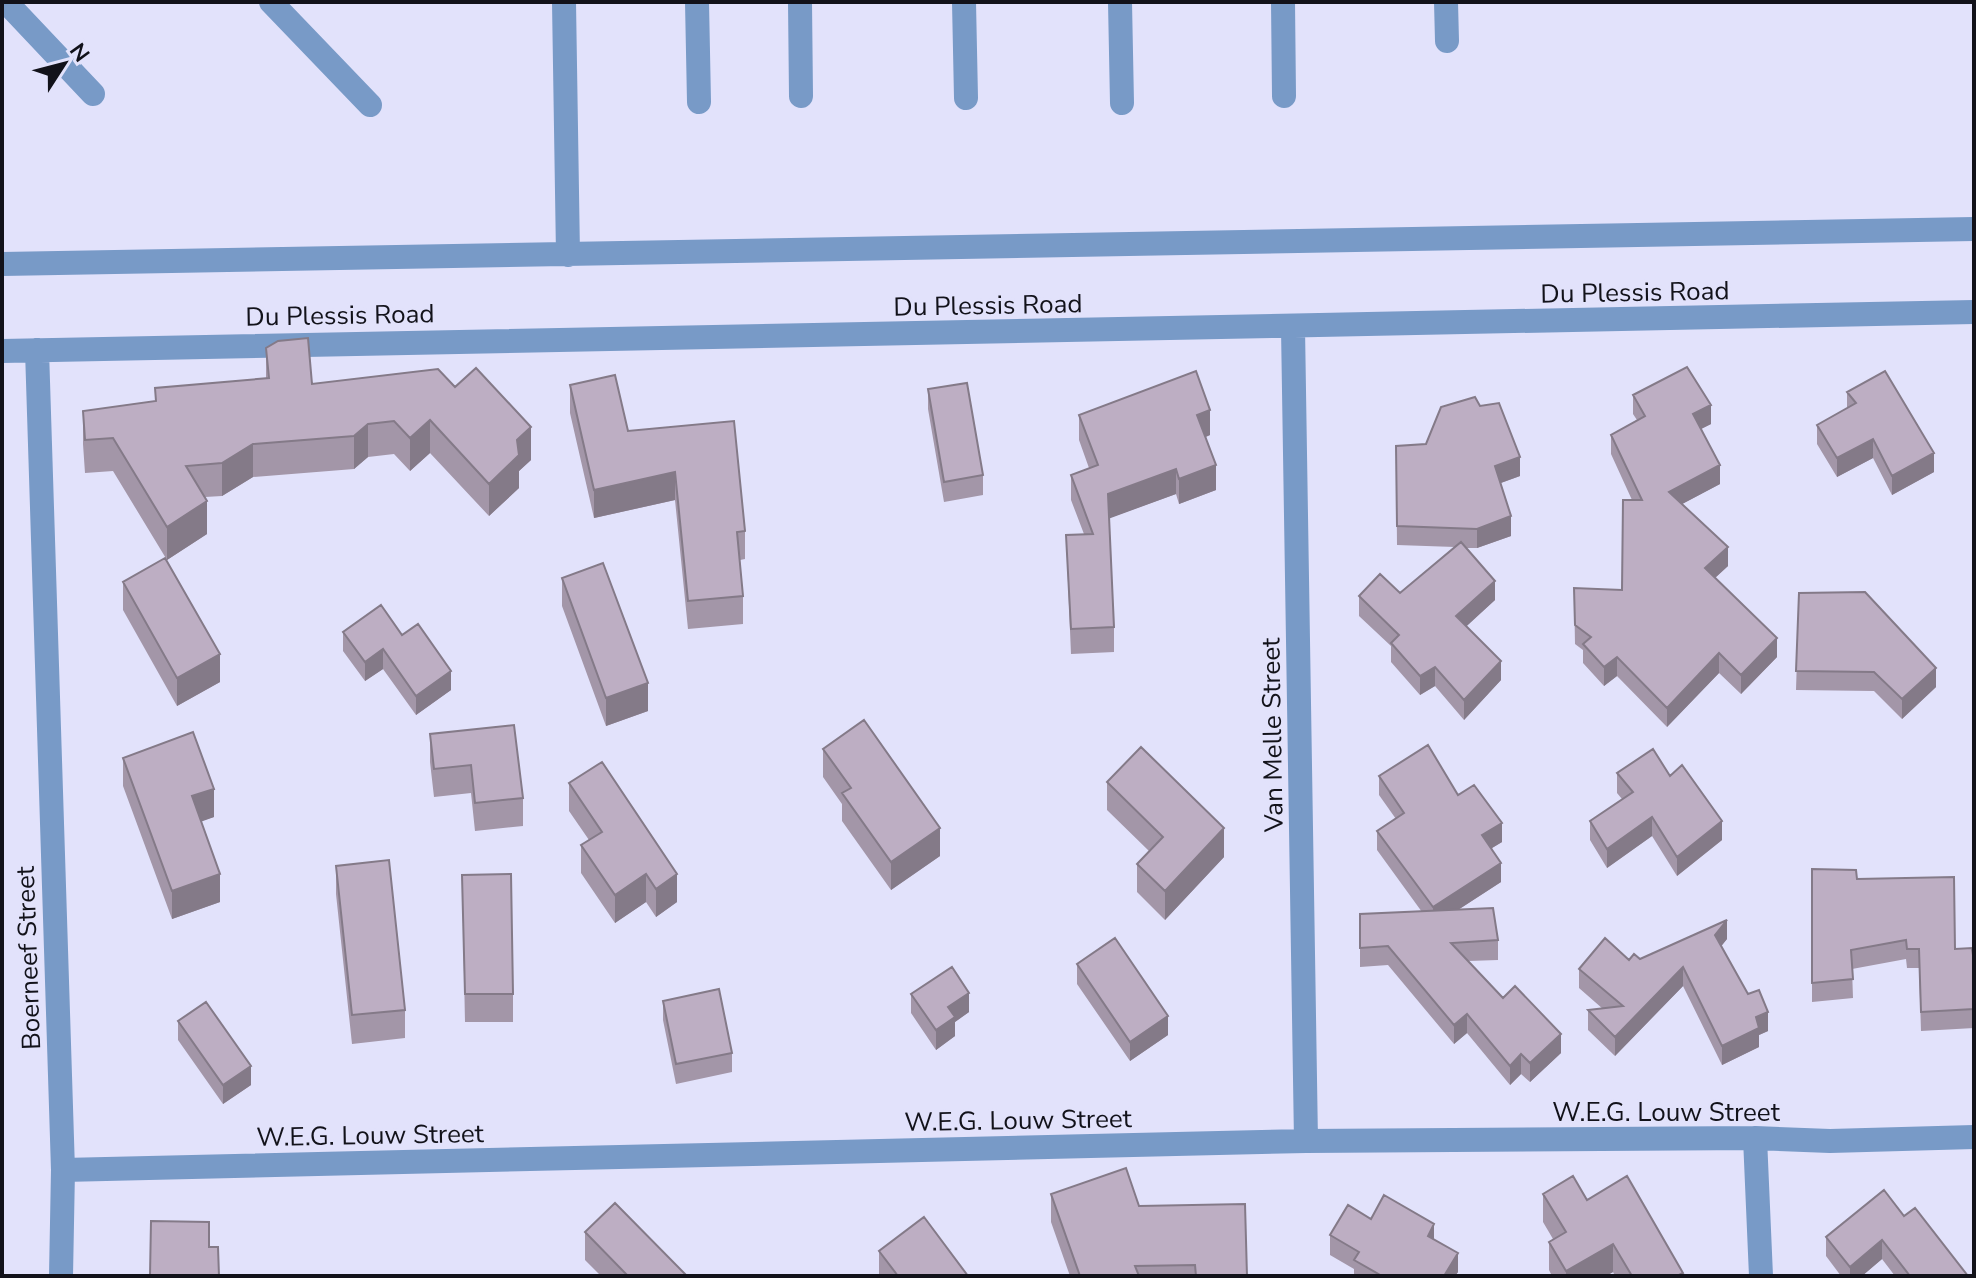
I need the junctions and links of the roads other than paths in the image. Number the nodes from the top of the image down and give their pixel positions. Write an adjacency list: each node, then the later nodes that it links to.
1 (6, 2): 11 (street)
2 (271, 2): 17 (street)
3 (564, 2): 19 (street)
4 (697, 2): 15 (street)
5 (800, 2): 12 (street)
6 (964, 2): 14 (street)
7 (1120, 2): 16 (street)
8 (1283, 2): 13 (street)
9 (1446, 2): 10 (street)
10 (1447, 41)
11 (93, 94)
12 (801, 96)
13 (1284, 96)
14 (966, 98)
15 (699, 102)
16 (1122, 103)
17 (370, 105)
18 (1974, 229): 19 (street)
19 (568, 255): 20 (street)
20 (2, 264)
21 (1974, 312): 22 (street, Du Plessis Road)
22 (1293, 328): 23 (street, Du Plessis Road); 27 (street, Van Melle Street)
23 (37, 350): 24 (street, Du Plessis Road); 28 (street, Boerneef Street)
24 (2, 351)
25 (1974, 1137): 26 (street, W.E.G. Louw Street)
26 (1755, 1138): 27 (street, W.E.G. Louw Street); 30 (street)
27 (1306, 1141): 28 (street, W.E.G. Louw Street)
28 (63, 1170): 29 (street, Boerneef Street)
29 (61, 1276)
30 (1761, 1276)

